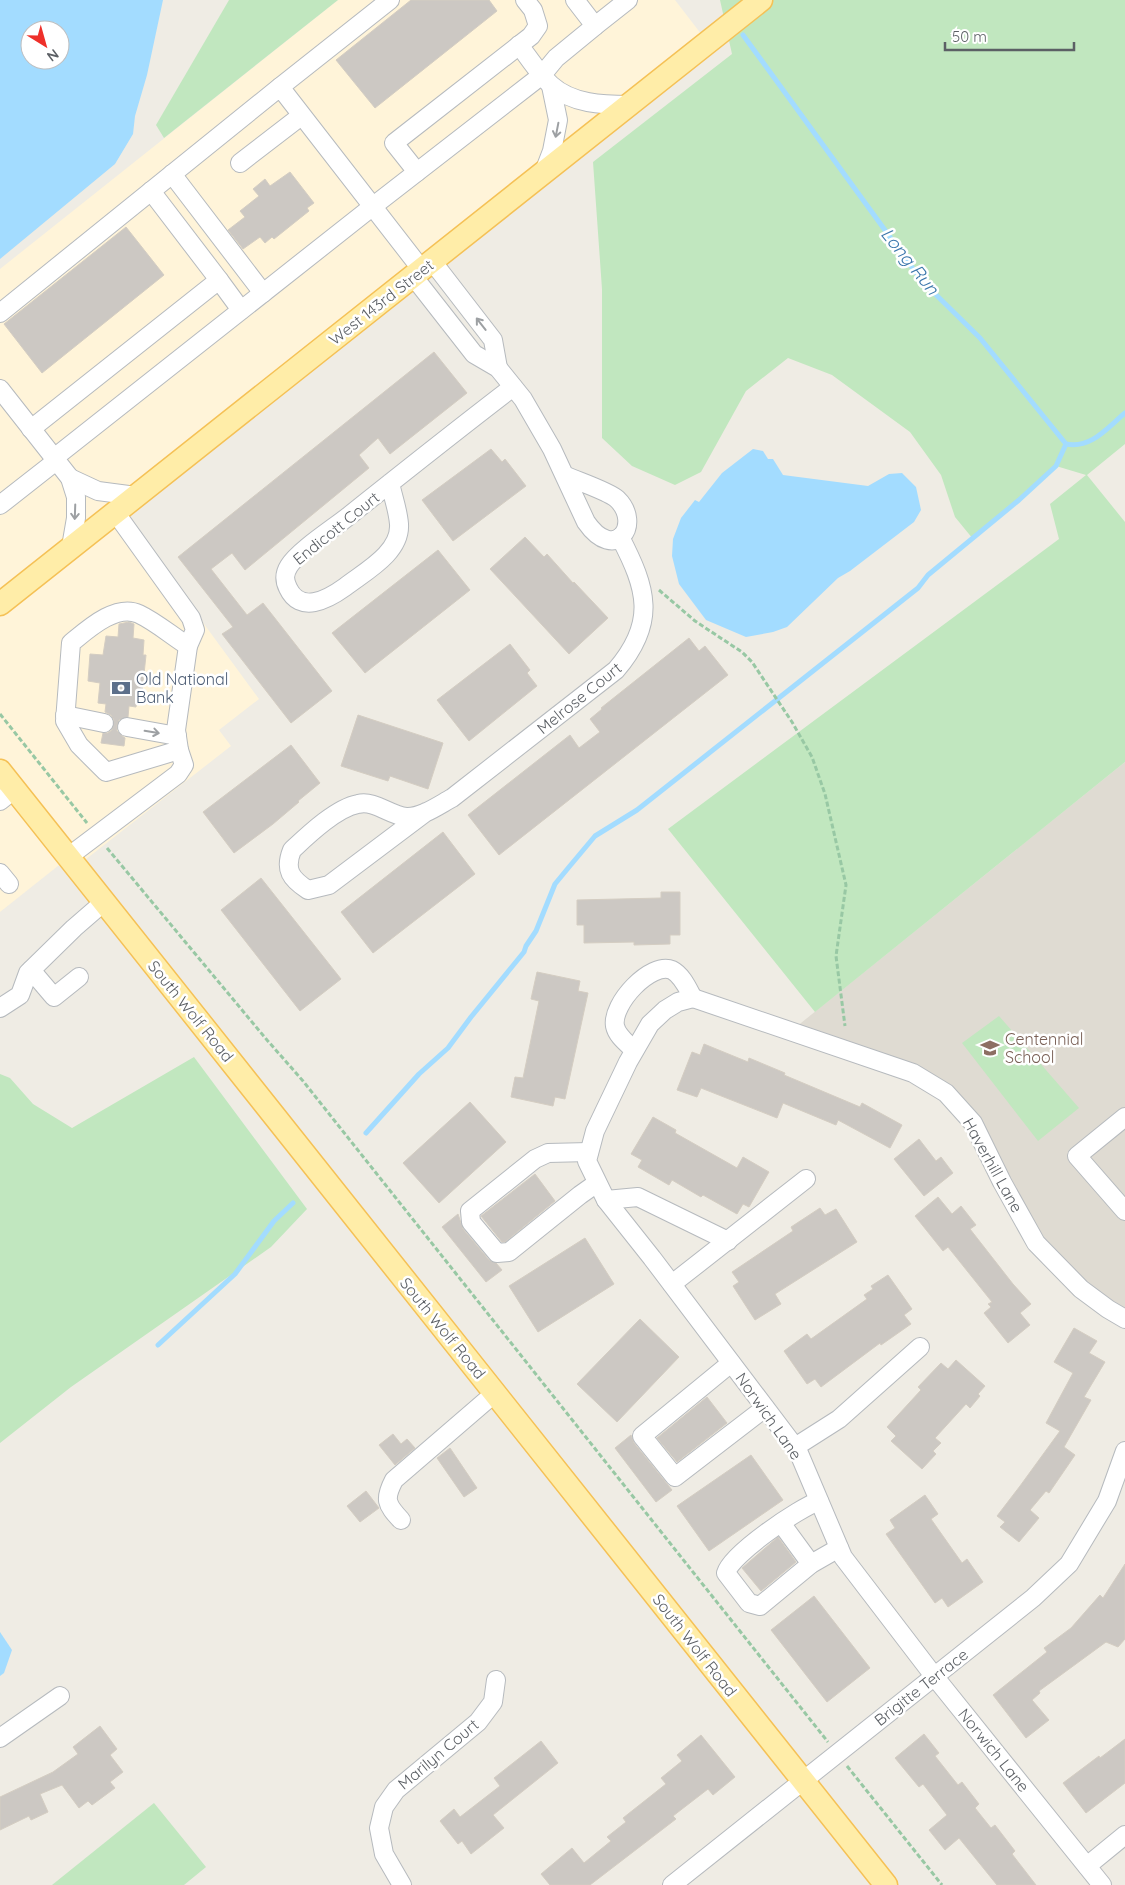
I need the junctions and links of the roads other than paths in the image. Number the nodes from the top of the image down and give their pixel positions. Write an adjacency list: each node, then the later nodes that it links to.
1 (390, 0): 9 (street)
2 (525, 0): 7 (street)
3 (575, 0): 6 (street)
4 (628, 0): 6 (street)
5 (761, 0): 10 (main road, West 143rd Street)
6 (595, 26): 8 (street)
7 (519, 45): 8 (street); 13 (street)
8 (547, 80): 10 (street); 13 (street); 14 (street, one-way to 14)
9 (280, 87): 11 (street); 15 (street)
10 (629, 105): 14 (main road, West 143rd Street)
11 (302, 116): 12 (street); 17 (street)
12 (240, 163)
13 (417, 172): 17 (street)
14 (544, 172): 18 (main road, West 143rd Street)
15 (172, 174): 16 (street); 20 (street)
16 (150, 191): 19 (street); 22 (street)
17 (372, 207): 18 (street); 20 (street)
18 (422, 269): 23 (street); 23 (street, one-way to 18); 31 (main road, West 143rd Street)
19 (219, 280): 21 (street); 26 (street)
20 (263, 293): 21 (street)
21 (242, 310): 27 (street)
22 (0, 314)
23 (498, 368): 24 (street)
24 (513, 387): 28 (street); 30 (street, Endicott Court)
25 (0, 389): 26 (street)
26 (31, 429): 27 (street)
27 (54, 458): 29 (street); 32 (street)
28 (564, 476): 34 (street); 34 (street)
29 (70, 478): 31 (street); 35 (street, one-way to 35)
30 (390, 483): 30 (street, Endicott Court)
31 (136, 496): 33 (main road, West 143rd Street)
32 (0, 505)
33 (115, 512): 35 (main road, West 143rd Street); 37 (street)
34 (620, 537): 44 (street, Melrose Court)
35 (71, 547): 36 (main road, West 143rd Street)
36 (0, 604)
37 (188, 646): 38 (street); 41 (street)
38 (65, 715): 39 (street); 41 (street)
39 (104, 723)
40 (126, 728): 41 (street, one-way to 41)
41 (178, 743): 45 (street)
42 (0, 771): 43 (main road, South Wolf Road)
43 (7, 795): 45 (main road, South Wolf Road)
44 (426, 812): 44 (street, Melrose Court)
45 (68, 856): 46 (main road, South Wolf Road)
46 (104, 902): 47 (street); 63 (main road, South Wolf Road)
47 (31, 970): 48 (street); 50 (street)
48 (79, 977)
49 (693, 998): 51 (street, Norwich Lane); 51 (street); 60 (street, Haverhill Lane)
50 (0, 1008)
51 (634, 1050): 53 (street, Norwich Lane)
52 (1123, 1123): 57 (street)
53 (589, 1152): 55 (street, Norwich Lane); 55 (street)
54 (806, 1179): 58 (street)
55 (598, 1183): 56 (street, Norwich Lane)
56 (606, 1200): 58 (street); 59 (street, Norwich Lane)
57 (1125, 1211)
58 (728, 1241): 59 (street)
59 (672, 1284): 62 (street, Norwich Lane)
60 (1125, 1319)
61 (920, 1347): 65 (street)
62 (732, 1363): 64 (street, Norwich Lane); 64 (street)
63 (496, 1393): 68 (street); 76 (main road, South Wolf Road)
64 (765, 1408): 65 (street, Norwich Lane)
65 (795, 1447): 67 (street, Norwich Lane)
66 (1125, 1451): 72 (street, Brigitte Terrace)
67 (819, 1501): 69 (street); 70 (street, Norwich Lane)
68 (401, 1520)
69 (781, 1522): 71 (street); 71 (street)
70 (839, 1548): 71 (street); 72 (street, Norwich Lane)
71 (812, 1564)
72 (934, 1676): 76 (street, Brigitte Terrace); 78 (street, Norwich Lane)
73 (496, 1680): 79 (street, Marilyn Court)
74 (60, 1696): 75 (street)
75 (0, 1738)
76 (803, 1781): 80 (street, Brigitte Terrace); 81 (main road, South Wolf Road)
77 (1125, 1835): 78 (street)
78 (1087, 1866): 82 (street, Norwich Lane)
79 (402, 1885)
80 (672, 1885)
81 (886, 1885)
82 (1102, 1885)

